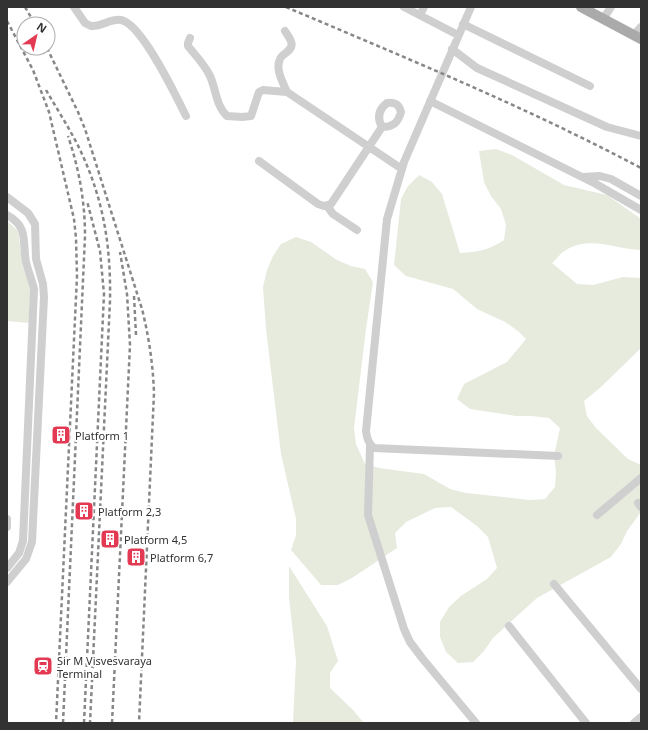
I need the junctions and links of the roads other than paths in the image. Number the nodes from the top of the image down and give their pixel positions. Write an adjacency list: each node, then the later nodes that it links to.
1 (74, 7): 19 (street)
2 (404, 7): 7 (street)
3 (424, 7): 7 (street)
4 (471, 7): 9 (street)
5 (581, 7): 8 (main road)
6 (611, 7): 8 (street)
7 (420, 16): 12 (street)
8 (603, 19): 13 (main road)
9 (463, 24): 12 (street); 16 (street)
10 (641, 27): 13 (street)
11 (285, 31): 17 (street)
12 (458, 36): 15 (street)
13 (637, 37)
14 (190, 38): 17 (street)
15 (452, 49): 18 (street); 21 (street)
16 (590, 86)
17 (287, 92): 22 (street)
18 (430, 101): 24 (street); 25 (street)
19 (186, 116)
20 (382, 127): 22 (street)
21 (641, 136)
22 (369, 148): 24 (street); 28 (street)
23 (259, 161): 28 (street)
24 (402, 169): 34 (street)
25 (582, 177): 26 (street); 29 (street)
26 (641, 196)
27 (7, 197): 33 (street)
28 (327, 206): 31 (street)
29 (641, 210)
30 (7, 214): 32 (street)
31 (357, 230)
32 (30, 390): 33 (street); 35 (street)
33 (40, 390): 36 (street)
34 (370, 445): 37 (street); 50 (street)
35 (28, 455): 36 (street); 41 (street)
36 (36, 456): 42 (street)
37 (558, 456)
38 (641, 478): 39 (street)
39 (596, 515)
40 (7, 519): 43 (street)
41 (24, 519): 42 (street); 44 (street)
42 (34, 519): 45 (street)
43 (7, 527)
44 (7, 568)
45 (7, 581)
46 (554, 584): 48 (street)
47 (509, 626): 51 (street)
48 (641, 689)
49 (641, 717): 52 (street)
50 (476, 723)
51 (586, 723)
52 (634, 723)

